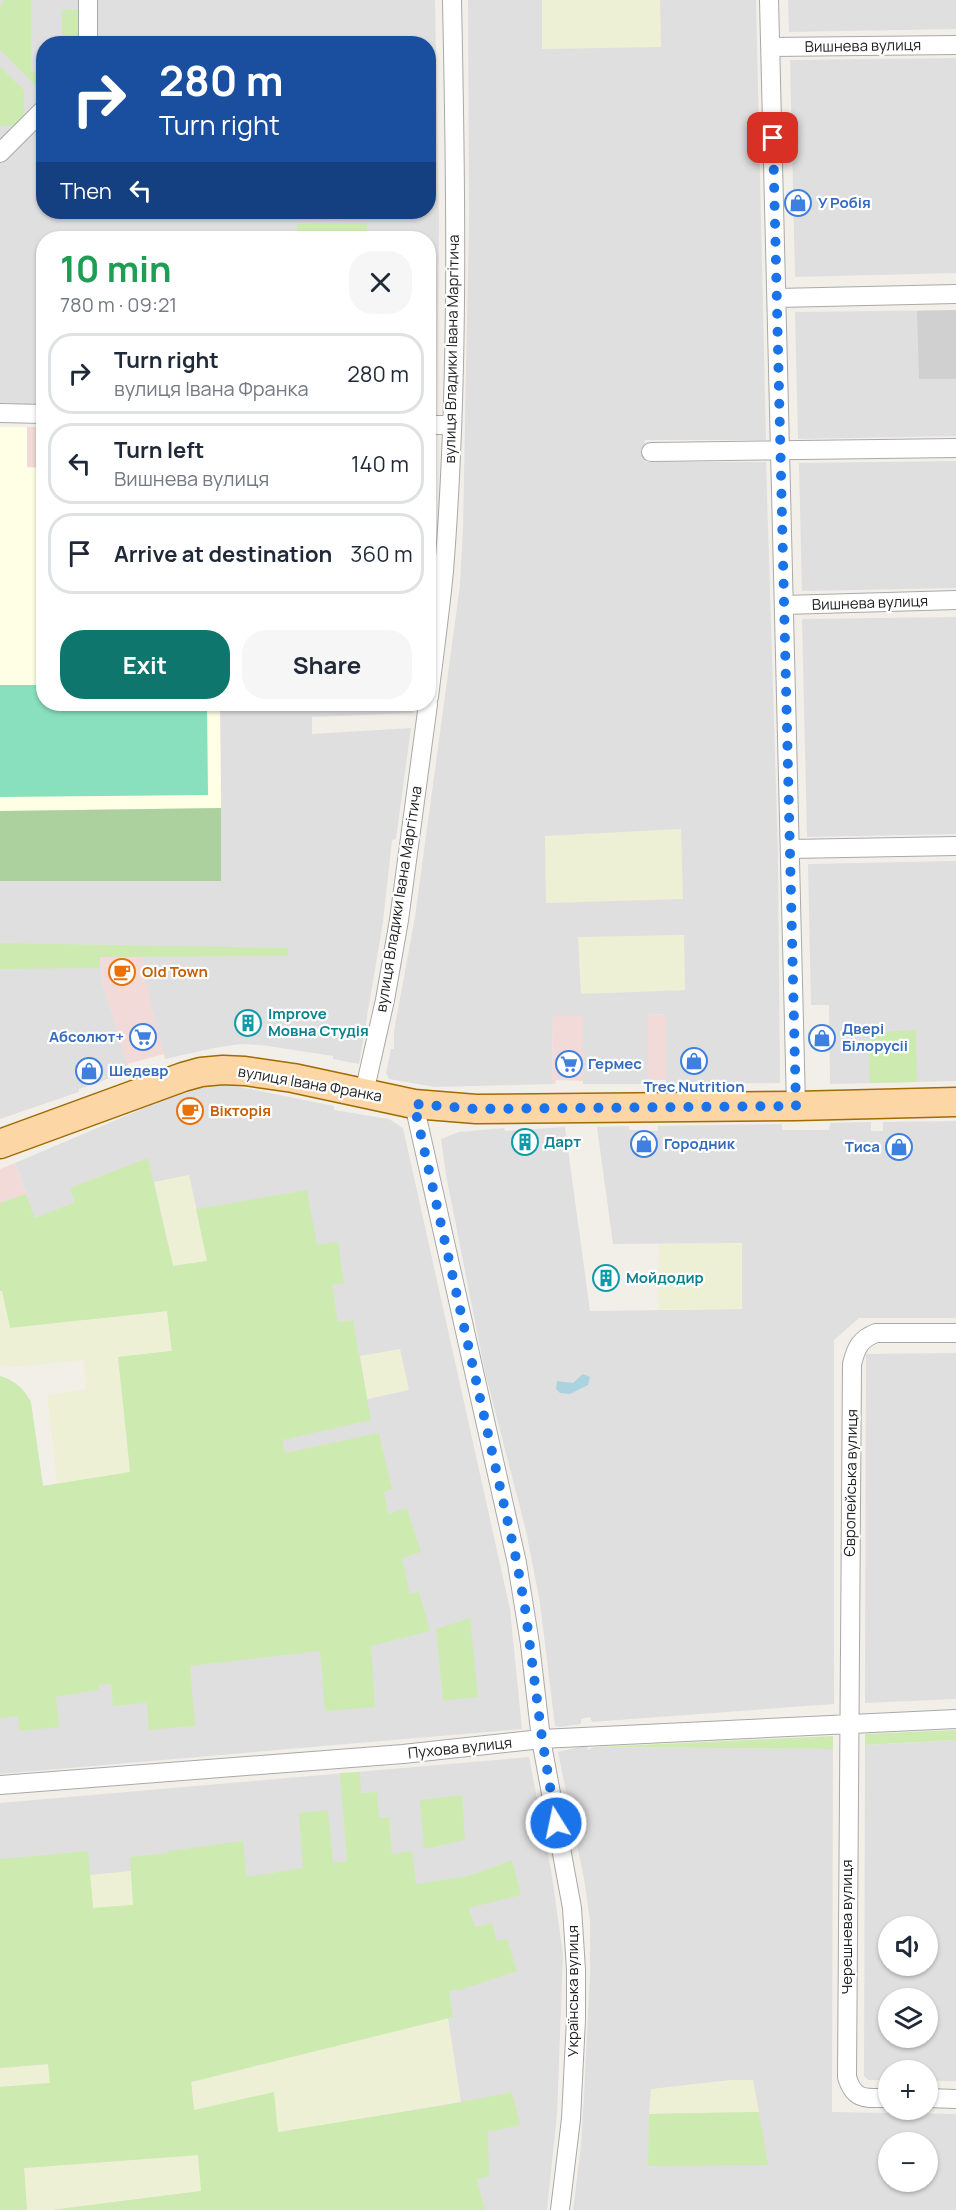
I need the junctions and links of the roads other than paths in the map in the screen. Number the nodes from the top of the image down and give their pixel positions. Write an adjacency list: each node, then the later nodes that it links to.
1 (88, 0): 4 (street)
2 (452, 0): 14 (street, вулиця Владики Івана Маргітича)
3 (769, 0): 6 (street)
4 (88, 36)
5 (956, 45): 6 (street, Вишнева вулиця)
6 (771, 47): 10 (street)
7 (36, 117): 8 (street)
8 (0, 153)
9 (956, 294): 10 (street)
10 (777, 298): 16 (street)
11 (0, 413): 12 (street)
12 (36, 414)
13 (436, 425): 14 (street)
14 (451, 425): 20 (street, вулиця Владики Івана Маргітича)
15 (956, 448): 16 (street)
16 (780, 450): 17 (street); 19 (street)
17 (651, 452)
18 (956, 600): 19 (street, Вишнева вулиця)
19 (784, 605): 23 (street)
20 (436, 639)
21 (427, 711): 24 (street, вулиця Владики Івана Маргітича)
22 (956, 846): 23 (street)
23 (790, 849): 27 (street)
24 (364, 1093): 26 (main road, вулиця Івана Франка); 28 (main road, вулиця Івана Франка)
25 (956, 1102): 27 (main road, вулиця Івана Франка)
26 (414, 1104): 27 (main road, вулиця Івана Франка); 32 (street, Українська вулиця)
27 (796, 1106)
28 (0, 1144)
29 (956, 1333): 31 (street, Європейська вулиця)
30 (956, 1719): 31 (street, Пухова вулиця)
31 (848, 1724): 32 (street, Пухова вулиця); 34 (street, Черешнева вулиця)
32 (542, 1738): 33 (street, Пухова вулиця); 37 (street, Українська вулиця)
33 (0, 1785)
34 (878, 2098)
35 (938, 2098): 36 (street)
36 (956, 2099)
37 (560, 2210)

